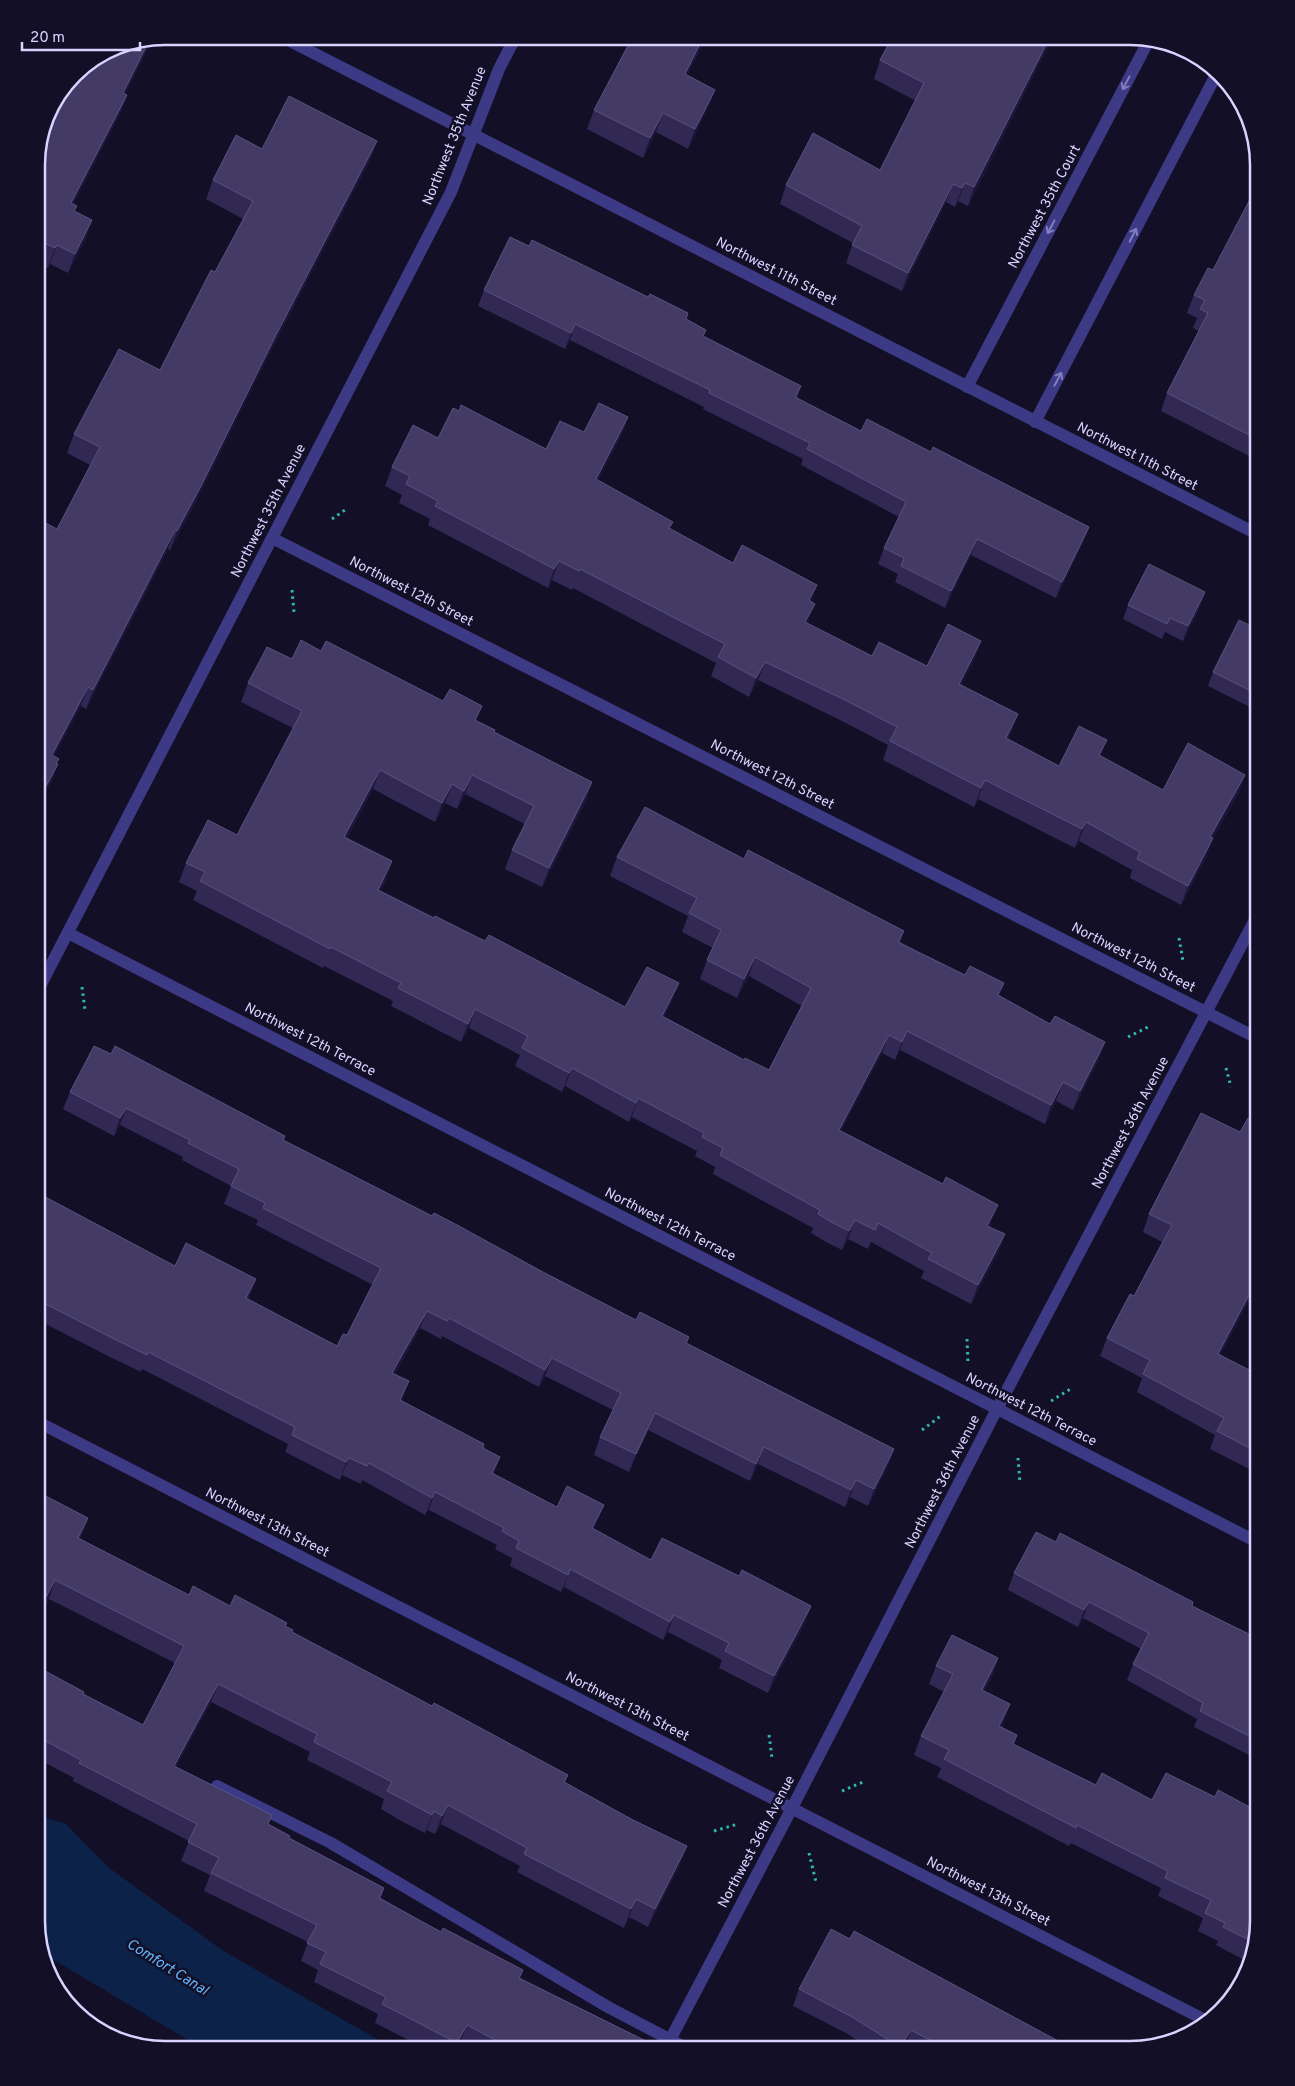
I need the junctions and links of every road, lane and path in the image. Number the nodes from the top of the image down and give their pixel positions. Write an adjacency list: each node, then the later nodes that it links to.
1 (298, 45): 5 (street, Northwest 11th Street)
2 (511, 45): 5 (street, Northwest 35th Avenue)
3 (1146, 46): 6 (street, Northwest 35th Court, one-way to 6)
4 (1214, 80): 7 (street, one-way to 4)
5 (474, 134): 6 (street, Northwest 11th Street); 11 (street, Northwest 35th Avenue)
6 (967, 387): 7 (street, Northwest 11th Street)
7 (1035, 422): 10 (street, Northwest 11th Street)
8 (345, 510): 9 (path)
9 (332, 519)
10 (1250, 531)
11 (272, 538): 15 (street, Northwest 35th Avenue); 21 (street, Northwest 12th Street)
12 (292, 590): 13 (path)
13 (294, 612)
14 (1250, 929): 21 (street, Northwest 36th Avenue)
15 (68, 933): 18 (street, Northwest 35th Avenue); 31 (street, Northwest 12th Terrace)
16 (1179, 938): 17 (path)
17 (1183, 961)
18 (45, 977)
19 (82, 988): 20 (path)
20 (85, 1010)
21 (1207, 1012): 23 (street, Northwest 12th Street); 31 (street, Northwest 36th Avenue)
22 (1150, 1026): 24 (path)
23 (1250, 1034)
24 (1128, 1037)
25 (1226, 1068): 26 (path)
26 (1231, 1087)
27 (967, 1339): 28 (path)
28 (968, 1364)
29 (1072, 1388): 30 (path)
30 (1051, 1401)
31 (996, 1409): 37 (street, Northwest 12th Terrace); 43 (street, Northwest 36th Avenue)
32 (942, 1416): 34 (path)
33 (45, 1427): 43 (street, Northwest 13th Street)
34 (922, 1430)
35 (1018, 1458): 36 (path)
36 (1020, 1483)
37 (1250, 1538)
38 (768, 1735): 39 (path)
39 (772, 1758)
40 (863, 1782): 42 (path)
41 (217, 1786): 49 (street)
42 (842, 1791)
43 (792, 1808): 48 (street, Northwest 13th Street); 49 (street, Northwest 36th Avenue)
44 (738, 1824): 45 (path)
45 (714, 1831)
46 (809, 1853): 47 (path)
47 (816, 1882)
48 (1200, 2018)
49 (670, 2040)

